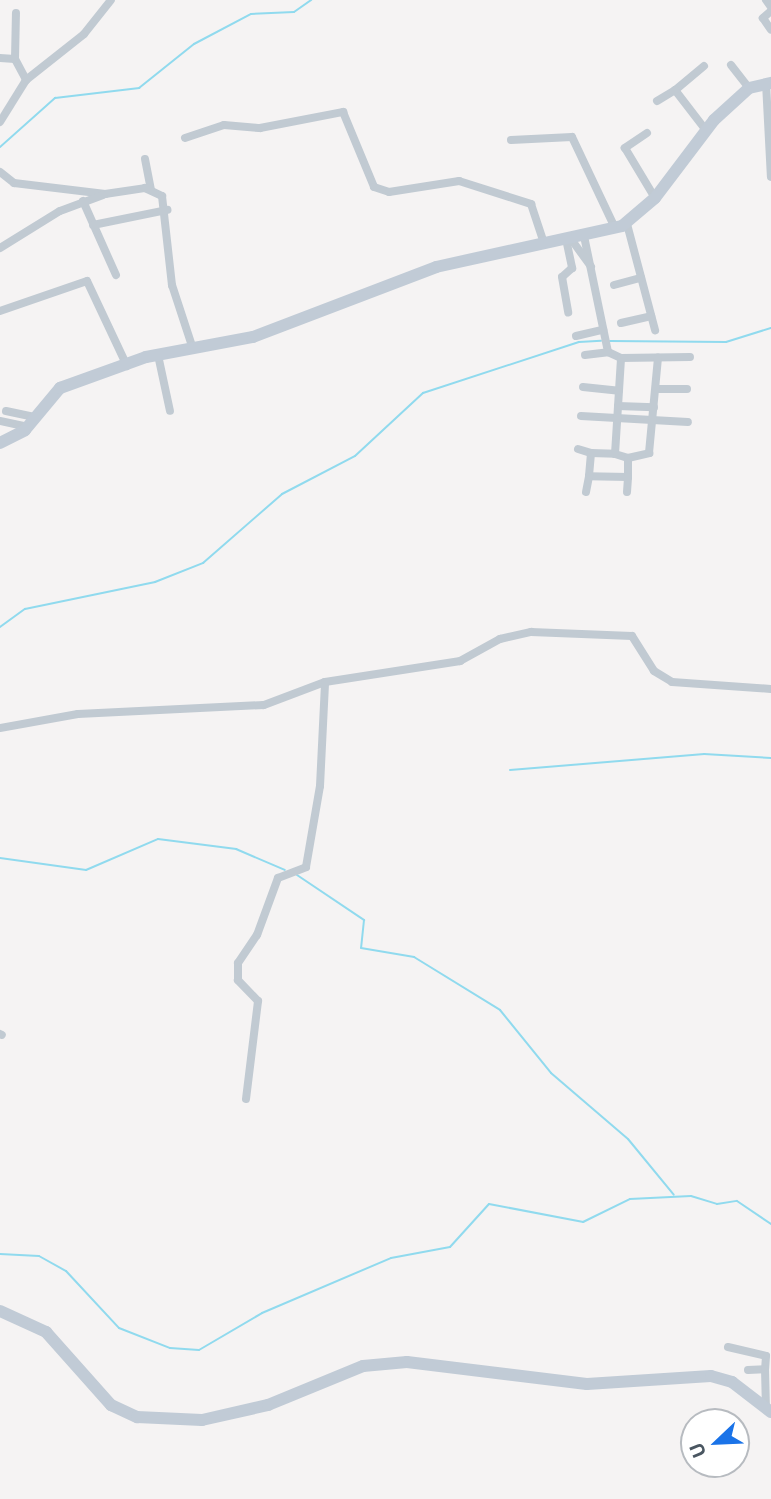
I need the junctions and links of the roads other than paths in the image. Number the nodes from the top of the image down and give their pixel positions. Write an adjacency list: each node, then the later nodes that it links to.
1 (111, 0): 10 (street)
2 (766, 0): 3 (street)
3 (771, 9): 5 (street)
4 (16, 13): 7 (street)
5 (771, 30)
6 (0, 58): 7 (street)
7 (15, 59): 10 (street)
8 (731, 65): 12 (street)
9 (704, 66): 13 (street)
10 (26, 80): 15 (street)
11 (768, 83): 12 (street); 20 (street)
12 (749, 89): 16 (street)
13 (675, 90): 14 (street); 16 (street)
14 (657, 101)
15 (0, 122)
16 (705, 129): 26 (street)
17 (647, 133): 26 (street)
18 (186, 138): 33 (street)
19 (511, 140): 30 (street)
20 (769, 149): 23 (street)
21 (145, 159): 24 (street)
22 (0, 173): 25 (street)
23 (771, 177)
24 (151, 189): 25 (street); 28 (street)
25 (105, 194): 27 (street)
26 (655, 198): 30 (street)
27 (83, 201): 29 (street); 34 (street)
28 (167, 210): 29 (street); 46 (street)
29 (93, 225): 36 (street)
30 (621, 226): 31 (street); 37 (street)
31 (584, 236): 32 (street); 35 (street)
32 (568, 239): 33 (street); 35 (street); 40 (street)
33 (544, 243): 46 (street)
34 (0, 248)
35 (592, 269): 43 (street)
36 (116, 275)
37 (641, 278): 38 (street); 41 (street)
38 (614, 285)
39 (0, 311): 53 (street)
40 (568, 312)
41 (651, 316): 42 (street); 44 (street)
42 (621, 323)
43 (603, 330): 45 (street); 47 (street)
44 (655, 330)
45 (576, 336)
46 (193, 349): 48 (street)
47 (608, 352): 49 (street); 52 (street)
48 (158, 355): 53 (street); 61 (street)
49 (585, 355)
50 (658, 357): 51 (street); 52 (street); 55 (street)
51 (690, 357)
52 (621, 358): 57 (street)
53 (127, 366): 64 (street)
54 (583, 387): 57 (street)
55 (656, 389): 56 (street); 59 (street)
56 (687, 389)
57 (619, 391): 58 (street)
58 (618, 406): 59 (street); 65 (street)
59 (654, 407): 67 (street)
60 (6, 411): 64 (street)
61 (170, 411)
62 (581, 416): 65 (street)
63 (0, 421): 64 (street)
64 (31, 422): 68 (street)
65 (618, 422): 67 (street); 71 (street)
66 (688, 422): 67 (street)
67 (652, 424): 72 (street)
68 (0, 443)
69 (579, 449): 70 (street)
70 (591, 453): 71 (street); 73 (street)
71 (615, 454): 72 (street)
72 (628, 458): 74 (street)
73 (589, 476): 74 (street); 75 (street)
74 (628, 477): 76 (street)
75 (586, 492)
76 (627, 492)
77 (325, 682): 78 (street); 79 (street); 80 (street)
78 (771, 689)
79 (0, 728)
80 (246, 1099)
81 (0, 1311): 85 (street)
82 (729, 1347): 83 (street)
83 (765, 1369): 84 (street); 85 (street)
84 (748, 1370)
85 (768, 1411)

